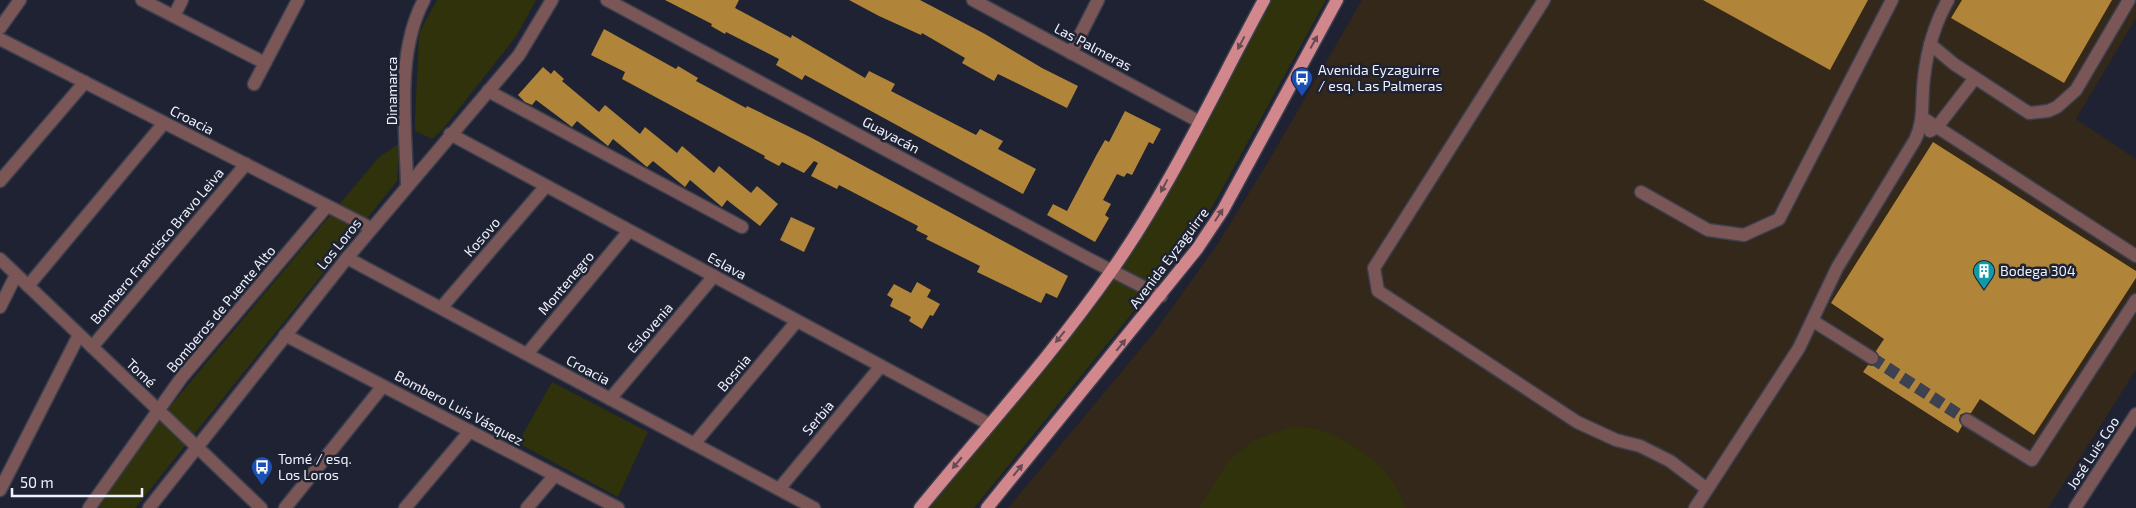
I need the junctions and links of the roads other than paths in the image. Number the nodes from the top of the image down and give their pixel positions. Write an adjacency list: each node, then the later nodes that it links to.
1 (20, 0): 17 (street)
2 (142, 0): 16 (street)
3 (182, 0): 16 (street)
4 (298, 0): 21 (street)
5 (424, 0): 34 (street, Dinamarca)
6 (552, 0): 25 (street, Los Loros)
7 (607, 0): 44 (street, Guayacán)
8 (973, 0): 20 (street, Las Palmeras)
9 (1098, 0): 20 (street)
10 (1264, 0): 27 (main road, one-way to 27)
11 (1337, 0): 48 (main road, Avenida Eyzaguirre, one-way to 11)
12 (1544, 0): 71 (street)
13 (1892, 0): 36 (street)
14 (1948, 0): 19 (street)
15 (2128, 0): 22 (street)
16 (174, 16): 21 (street)
17 (0, 28)
18 (0, 39): 23 (street, Croacia)
19 (1930, 44): 22 (street); 26 (street)
20 (1071, 52): 27 (street, Las Palmeras)
21 (265, 63): 24 (street)
22 (1975, 78): 29 (street)
23 (85, 82): 28 (street, Croacia); 33 (street)
24 (254, 84)
25 (488, 91): 30 (street, Los Loros); 38 (street)
26 (1923, 118): 29 (street); 31 (street)
27 (1198, 121): 44 (main road, one-way to 44)
28 (164, 123): 32 (street, Croacia); 47 (street)
29 (1937, 127): 31 (street); 41 (street)
30 (450, 134): 34 (street, Los Loros); 35 (street, Eslava)
31 (1915, 140): 53 (street)
32 (246, 164): 37 (street, Croacia); 56 (street, Bombero Francisco Bravo Leiva)
33 (0, 181)
34 (407, 185): 39 (street, Los Loros)
35 (546, 186): 40 (street, Eslava); 51 (street, Kosovo)
36 (1641, 192)
37 (327, 206): 39 (street, Croacia); 62 (street, Bomberos de Puente Alto)
38 (742, 227)
39 (371, 228): 42 (street, Los Loros)
40 (629, 231): 46 (street, Eslava); 57 (street, Montenegro)
41 (2136, 256)
42 (347, 258): 51 (street, Croacia); 55 (street, Los Loros)
43 (0, 259): 45 (street, Tomé)
44 (1111, 271): 48 (street, Guayacán); 65 (main road, one-way to 65)
45 (16, 274): 47 (street, Tomé); 50 (street)
46 (714, 276): 52 (street, Eslava); 61 (street, Eslovenia)
47 (28, 286): 54 (street, Tomé)
48 (1161, 296): 82 (main road, Avenida Eyzaguirre, one-way to 48)
49 (2136, 300): 64 (street)
50 (0, 307)
51 (441, 308): 57 (street, Croacia)
52 (796, 321): 59 (street, Eslava); 67 (street, Bosnia)
53 (1813, 321): 58 (street); 71 (street)
54 (79, 335): 56 (street, Tomé); 72 (street, Bombero Francisco Bravo Leiva)
55 (285, 335): 60 (street, Bombero Luis Vásquez); 68 (street, Los Loros)
56 (92, 347): 62 (street, Tomé)
57 (526, 354): 61 (street, Croacia)
58 (1872, 358)
59 (881, 366): 65 (street, Eslava); 70 (street, Serbia)
60 (383, 386): 66 (street, Bombero Luis Vásquez); 76 (street)
61 (610, 398): 67 (street, Croacia)
62 (158, 410): 68 (street, Tomé); 73 (street, Bomberos de Puente Alto)
63 (2136, 414): 84 (street, José Luis Coo)
64 (1966, 420)
65 (989, 424): 81 (main road, one-way to 81)
66 (470, 431): 69 (street, Bombero Luis Vásquez); 77 (street)
67 (694, 444): 70 (street, Croacia)
68 (196, 446): 74 (street, Los Loros); 75 (street, Tomé)
69 (555, 475): 78 (street); 79 (street, Bombero Luis Vásquez)
70 (779, 489): 80 (street, Croacia)
71 (1707, 489): 83 (street)
72 (0, 490)
73 (90, 508)
74 (149, 508)
75 (261, 508)
76 (285, 508)
77 (405, 508)
78 (527, 508)
79 (618, 508)
80 (814, 508)
81 (920, 508)
82 (987, 508)
83 (1695, 508)
84 (2075, 508)

